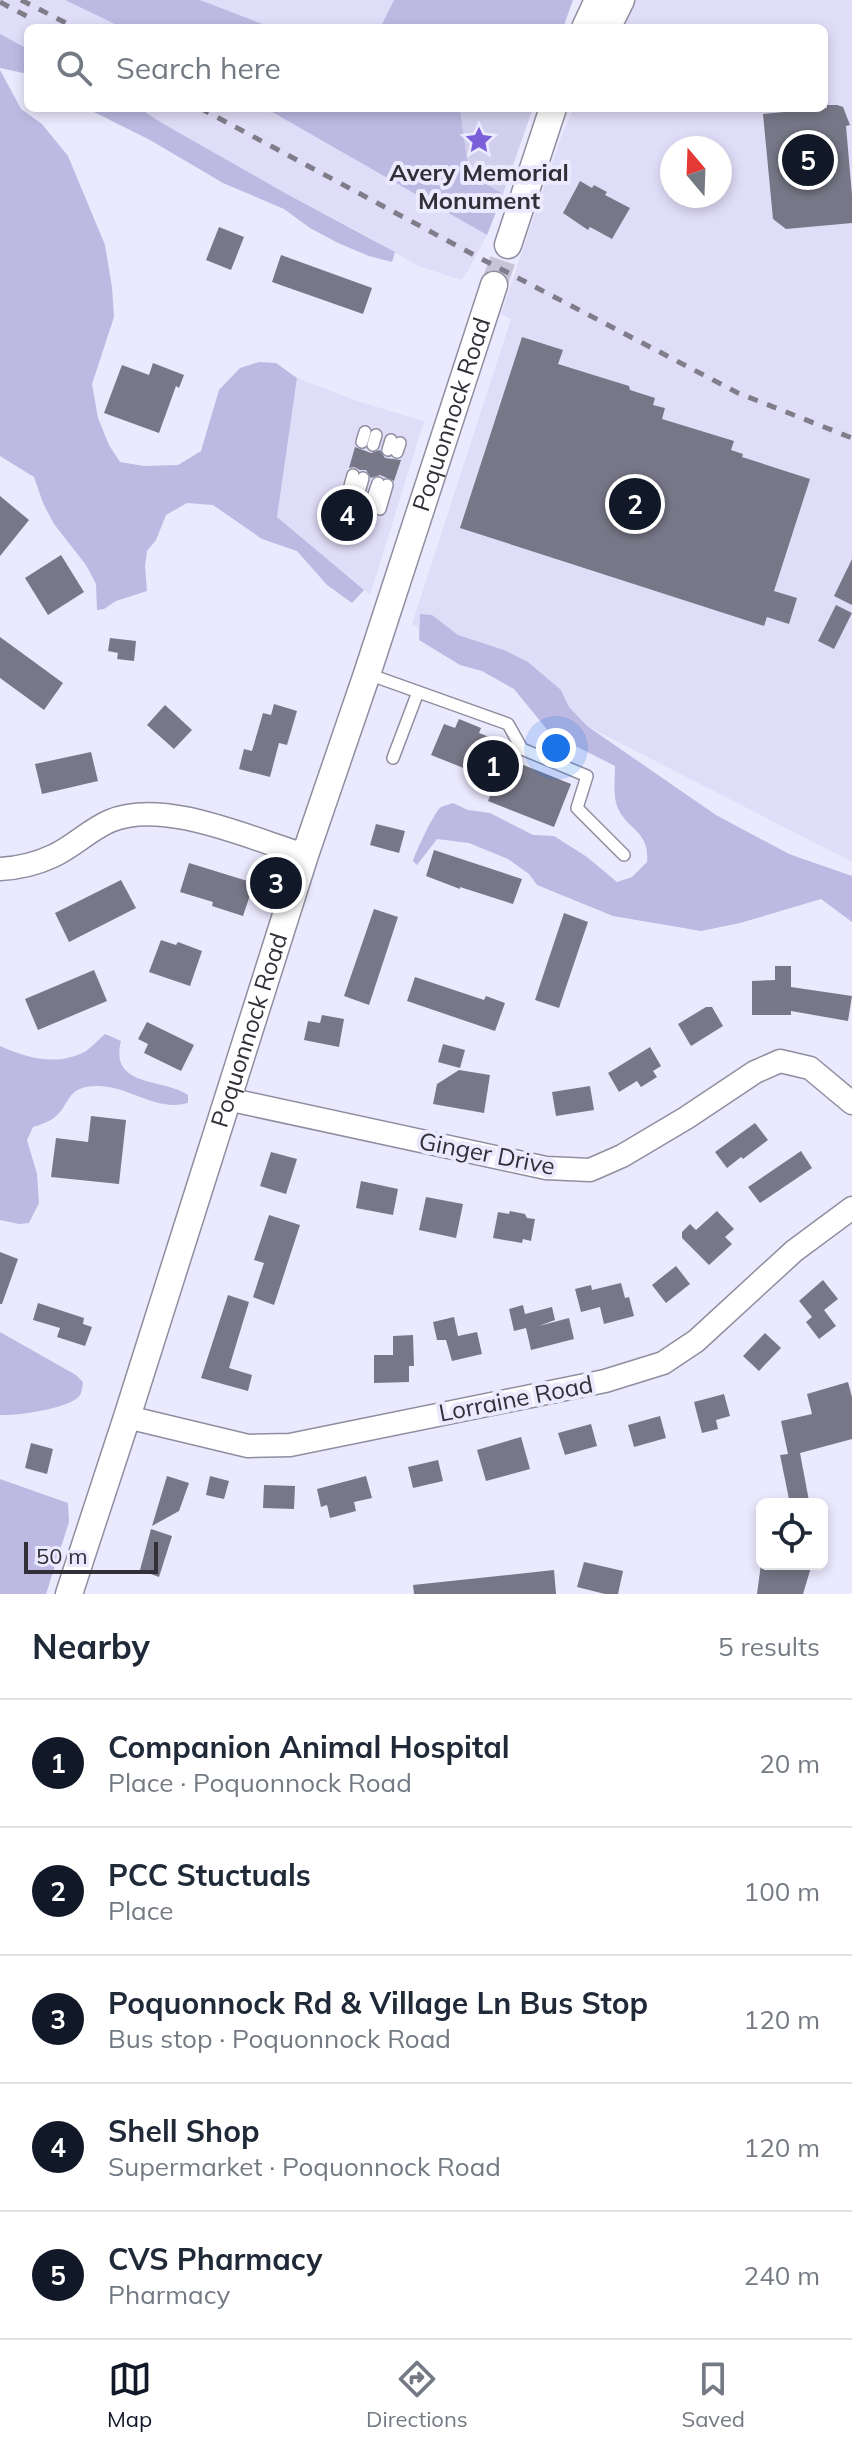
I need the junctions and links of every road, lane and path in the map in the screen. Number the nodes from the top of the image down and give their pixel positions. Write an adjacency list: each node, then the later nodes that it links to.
1 (598, 0): 3 (street)
2 (621, 0): 4 (street)
3 (587, 24)
4 (609, 24)
5 (552, 112): 6 (street)
6 (508, 245)
7 (494, 285): 10 (street, Poquonnock Road)
8 (382, 484): 9 (lane)
9 (376, 506)
10 (367, 674): 11 (lane); 13 (street, Poquonnock Road)
11 (418, 692): 12 (lane); 14 (lane)
12 (393, 758)
13 (305, 855): 15 (street); 16 (street, Poquonnock Road)
14 (624, 855)
15 (0, 869)
16 (227, 1099): 17 (street, Ginger Drive); 19 (street, Poquonnock Road)
17 (852, 1103)
18 (852, 1208): 19 (street, Lorraine Road)
19 (127, 1417): 20 (street, Poquonnock Road)
20 (69, 1594)

